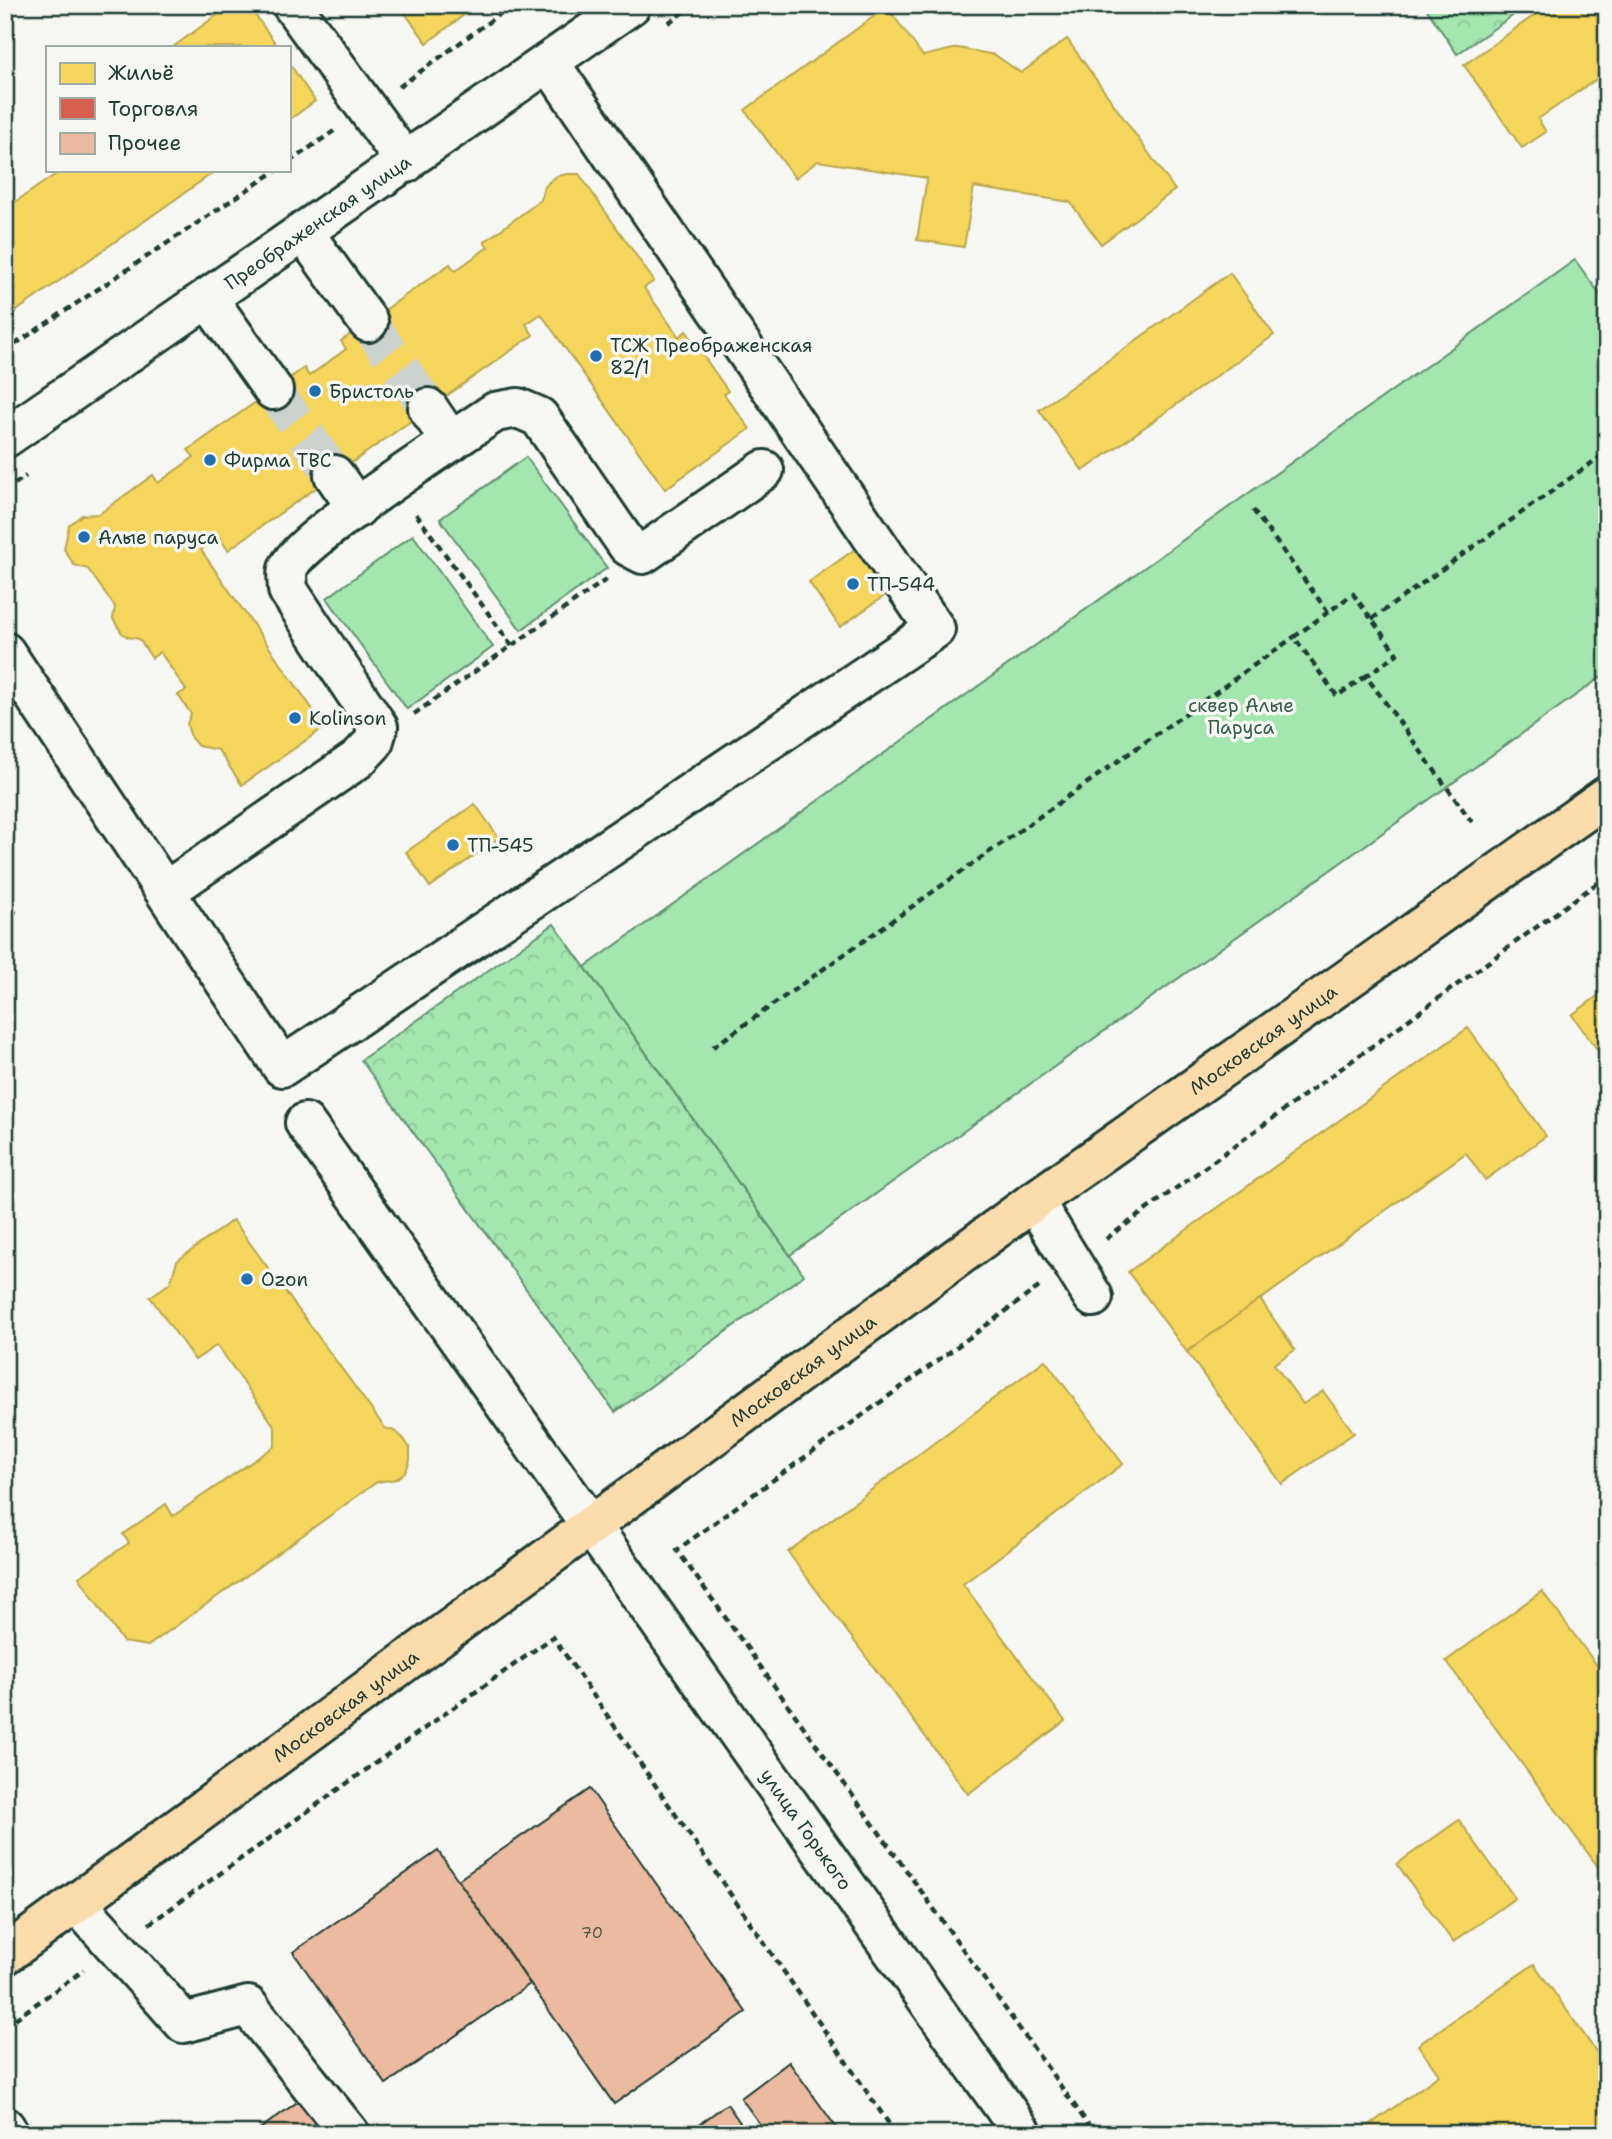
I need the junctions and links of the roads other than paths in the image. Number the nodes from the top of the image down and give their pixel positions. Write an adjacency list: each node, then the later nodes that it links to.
1 (292, 5): 4 (street)
2 (631, 5): 3 (street, Преображенская улица)
3 (549, 62): 4 (street, Преображенская улица); 17 (street)
4 (406, 163): 5 (street, Преображенская улица)
5 (304, 233): 6 (street, Преображенская улица); 7 (street)
6 (208, 299): 8 (street); 10 (street, Преображенская улица)
7 (368, 322)
8 (273, 390)
9 (428, 408): 11 (street)
10 (5, 438)
11 (451, 442): 12 (street); 14 (street)
12 (764, 470)
13 (334, 475): 14 (street)
14 (357, 508): 17 (street)
15 (5, 652): 17 (street)
16 (1607, 796): 19 (main road, Московская улица)
17 (166, 891)
18 (305, 1124): 21 (street, улица Горького)
19 (1034, 1201): 20 (street); 21 (main road, Московская улица)
20 (1093, 1297)
21 (591, 1526): 22 (main road, Московская улица); 27 (street, улица Горького)
22 (77, 1903): 23 (main road, Московская улица); 26 (street)
23 (5, 1955)
24 (5, 2127): 25 (street)
25 (9, 2134)
26 (350, 2134)
27 (1023, 2134)

